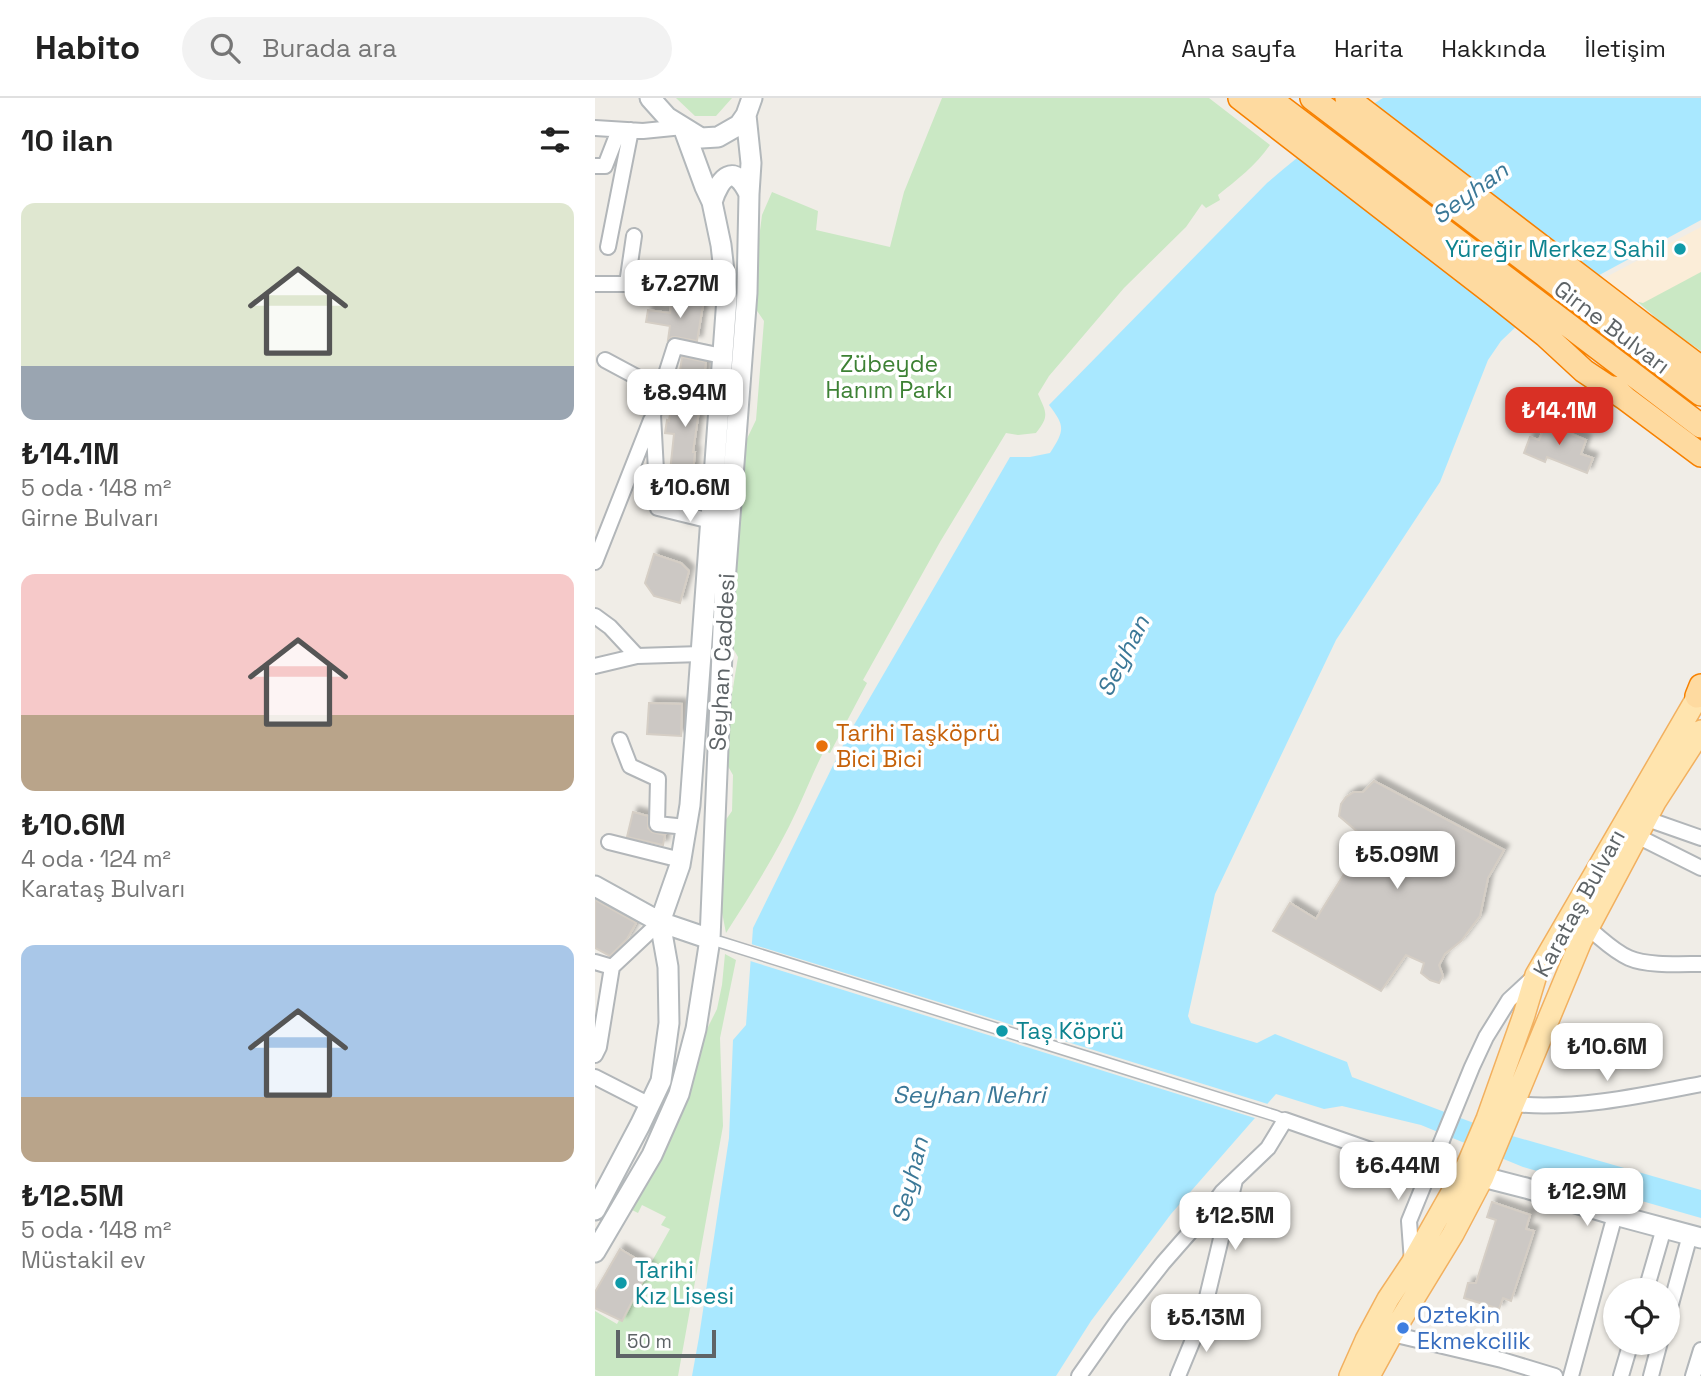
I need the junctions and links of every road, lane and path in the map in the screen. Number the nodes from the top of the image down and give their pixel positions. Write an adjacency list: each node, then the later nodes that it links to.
1 (650, 98): 7 (main road)
2 (1240, 98): 6 (highway, Girne Bulvarı)
3 (1312, 98): 15 (highway)
4 (1347, 98): 15 (highway)
5 (749, 106): 7 (main road); 11 (main road, Seyhan Caddesi)
6 (1273, 109): 18 (highway, Girne Bulvarı)
7 (683, 127): 9 (street); 12 (main road)
8 (595, 128): 9 (street)
9 (625, 130): 10 (street); 14 (street)
10 (595, 166)
11 (749, 194): 12 (main road); 48 (main road, Seyhan Caddesi)
12 (712, 202): 19 (main road)
13 (634, 236): 16 (street)
14 (608, 247)
15 (1530, 252): 22 (highway); 24 (highway, Girne Bulvarı)
16 (627, 284): 17 (street); 19 (street)
17 (596, 287)
18 (1502, 287): 26 (highway, Girne Bulvarı); 26 (highway)
19 (727, 298): 20 (main road)
20 (722, 356): 23 (street); 28 (main road)
21 (605, 360): 23 (street)
22 (1701, 368)
23 (661, 390): 25 (street)
24 (1701, 394)
25 (653, 415): 28 (street); 29 (street)
26 (1696, 441): 27 (highway)
27 (1701, 465)
28 (711, 521): 32 (main road)
29 (600, 534): 30 (street)
30 (595, 562)
31 (595, 616): 33 (street)
32 (701, 654): 33 (street); 39 (main road)
33 (637, 656): 34 (street)
34 (595, 666)
35 (1700, 691): 52 (main road, Karataş Bulvarı)
36 (1701, 731): 38 (main road, Karataş Bulvarı)
37 (620, 740): 39 (street)
38 (1693, 759): 40 (main road, Karataş Bulvarı)
39 (686, 827): 43 (main road)
40 (1642, 827): 41 (street); 44 (street); 47 (main road, Karataş Bulvarı)
41 (1701, 838)
42 (609, 842): 43 (street)
43 (681, 860): 46 (main road)
44 (1701, 869)
45 (595, 886): 46 (main road)
46 (660, 922): 48 (main road); 51 (street); 57 (main road)
47 (1588, 928): 50 (street); 56 (main road, Karataş Bulvarı)
48 (719, 943): 58 (street); 68 (main road, Seyhan Caddesi)
49 (595, 962): 51 (street)
50 (1701, 964)
51 (612, 967): 53 (street)
52 (1536, 975): 59 (main road, Karataş Bulvarı); 61 (street)
53 (595, 1055)
54 (595, 1077): 57 (street)
55 (1701, 1084): 56 (street)
56 (1513, 1104): 59 (main road, Karataş Bulvarı)
57 (650, 1105): 63 (main road)
58 (1280, 1118): 61 (street); 62 (street)
59 (1496, 1122): 60 (main road, Karataş Bulvarı)
60 (1479, 1170): 65 (main road); 69 (main road); 72 (main road)
61 (1429, 1172): 69 (street)
62 (1235, 1179): 77 (street); 78 (street)
63 (602, 1180): 64 (main road)
64 (595, 1210)
65 (1615, 1215): 66 (main road); 83 (street)
66 (1664, 1227): 67 (main road); 70 (street)
67 (1696, 1236): 71 (street)
68 (595, 1252)
69 (1412, 1263): 79 (main road)
70 (1649, 1278)
71 (1680, 1281)
72 (1392, 1334): 76 (street); 80 (main road)
73 (1701, 1350): 86 (street)
74 (1627, 1355): 84 (street)
75 (1657, 1355): 85 (street)
76 (1502, 1360): 81 (street); 82 (street)
77 (1079, 1376)
78 (1178, 1376)
79 (1350, 1376)
80 (1370, 1376)
81 (1498, 1376)
82 (1555, 1376)
83 (1571, 1376)
84 (1621, 1376)
85 (1651, 1376)
86 (1693, 1376)

